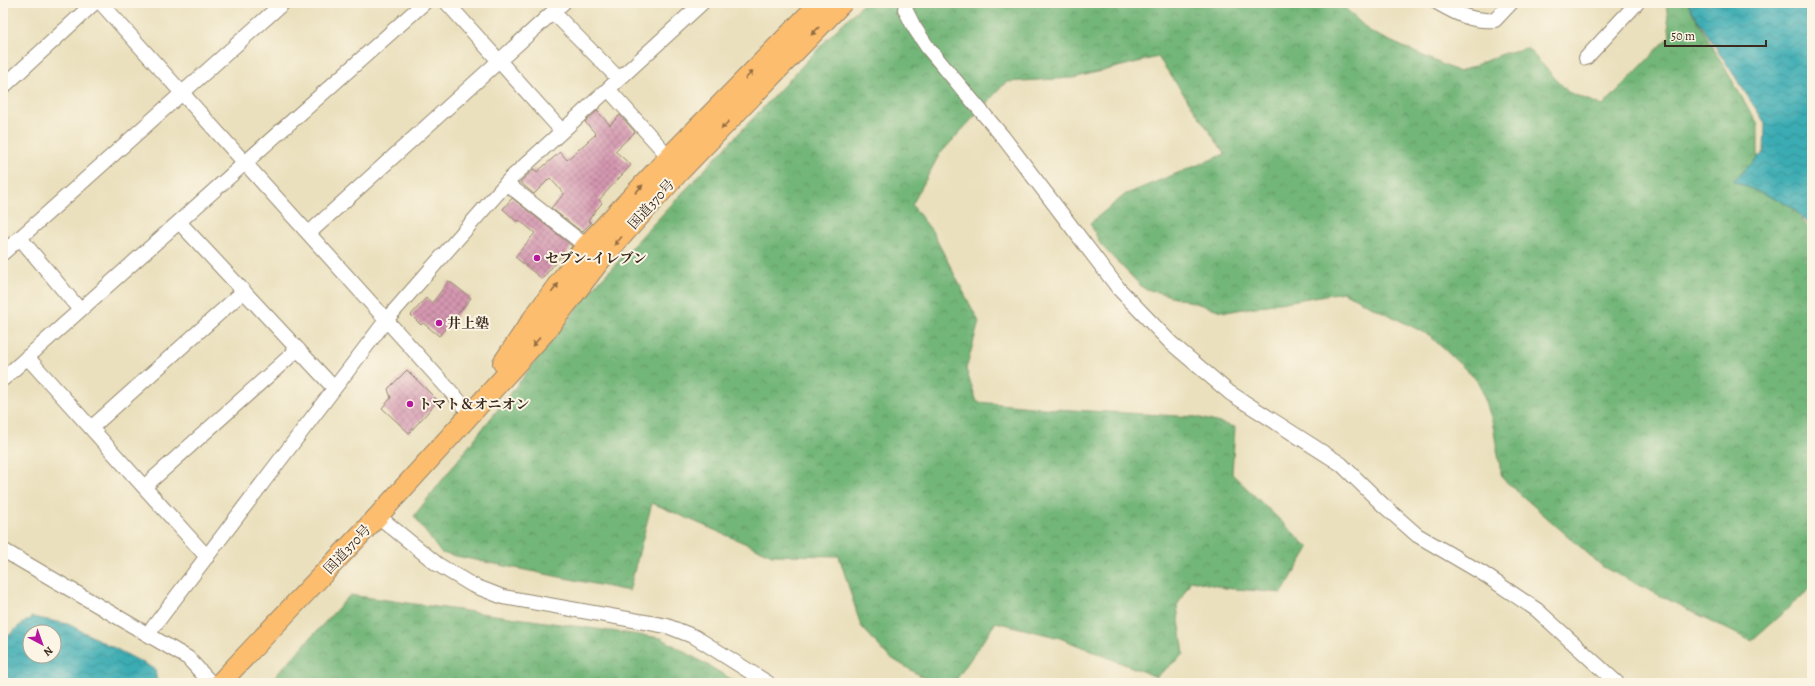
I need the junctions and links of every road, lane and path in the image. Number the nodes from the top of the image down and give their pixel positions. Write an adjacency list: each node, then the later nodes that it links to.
1 (94, 3): 17 (street)
2 (101, 3): 19 (street)
3 (283, 3): 19 (street)
4 (424, 3): 22 (street)
5 (447, 3): 15 (street)
6 (702, 3): 16 (street)
7 (820, 3): 21 (highway, 国道370号, one-way to 7)
8 (842, 3): 36 (highway, 国道370号, one-way to 36)
9 (906, 3): 46 (street)
10 (1438, 3): 11 (street)
11 (1511, 3)
12 (1637, 3): 14 (street)
13 (558, 8): 15 (street); 16 (street)
14 (1586, 58)
15 (499, 61): 20 (street); 25 (street)
16 (619, 79): 18 (street)
17 (3, 87)
18 (608, 89): 20 (street); 21 (street)
19 (182, 94): 22 (street); 26 (street)
20 (562, 131): 23 (street)
21 (669, 157): 27 (highway, 国道370号, one-way to 21)
22 (245, 164): 24 (street); 25 (street)
23 (506, 183): 27 (street); 31 (street)
24 (179, 222): 29 (street); 30 (street)
25 (309, 233): 31 (street)
26 (20, 238): 28 (street); 30 (street)
27 (586, 246): 36 (highway, 国道370号, one-way to 27)
28 (3, 253)
29 (244, 291): 32 (street); 37 (street)
30 (80, 310): 33 (street)
31 (387, 319): 35 (street); 36 (street)
32 (298, 349): 35 (street); 38 (street)
33 (27, 357): 34 (street); 37 (street)
34 (3, 379)
35 (334, 388): 41 (street)
36 (470, 413): 39 (highway, 国道370号)
37 (91, 428): 38 (street)
38 (144, 487): 41 (street)
39 (378, 516): 44 (highway, 国道370号); 45 (street)
40 (3, 550): 42 (street)
41 (207, 557): 42 (street)
42 (148, 634): 43 (street)
43 (211, 683)
44 (220, 683)
45 (768, 683)
46 (1617, 683)

